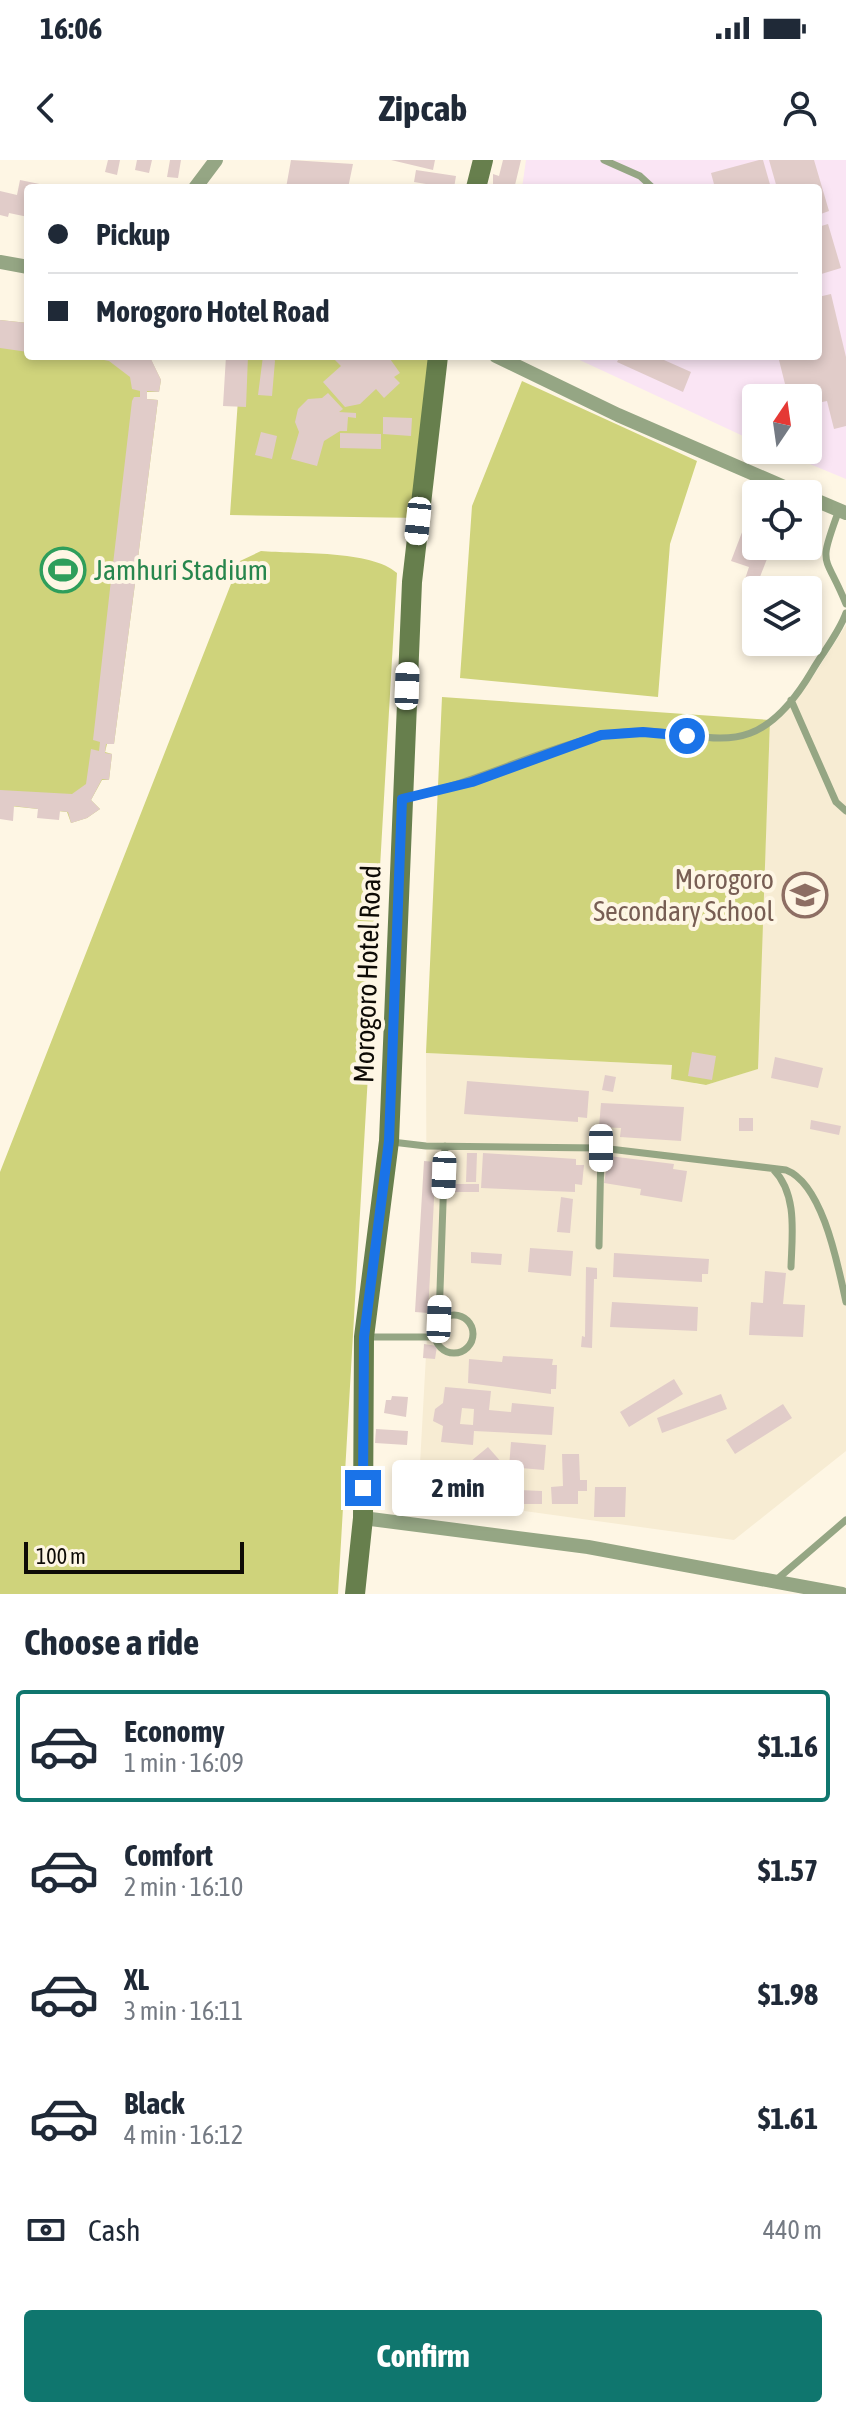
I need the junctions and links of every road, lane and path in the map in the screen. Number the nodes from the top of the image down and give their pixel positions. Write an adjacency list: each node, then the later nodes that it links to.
1 (216, 160): 4 (street)
2 (483, 160): 5 (street)
3 (604, 160): 6 (lane)
4 (198, 184)
5 (477, 184)
6 (649, 184)
7 (0, 262): 8 (street)
8 (24, 266)
9 (438, 360): 17 (street, Morogoro Hotel Road)
10 (504, 360): 11 (street)
11 (768, 480)
12 (822, 503): 13 (street)
13 (842, 511): 14 (lane)
14 (846, 604)
15 (846, 613): 16 (lane)
16 (791, 700): 17 (lane); 18 (lane)
17 (402, 799): 19 (street, Morogoro Hotel Road)
18 (846, 811)
19 (389, 1141): 20 (lane); 27 (street, Morogoro Hotel Road)
20 (445, 1146): 21 (lane); 26 (lane)
21 (601, 1148): 22 (lane); 23 (lane)
22 (756, 1165): 24 (lane); 25 (lane)
23 (599, 1246)
24 (791, 1267)
25 (846, 1302)
26 (439, 1319): 28 (lane); 28 (lane)
27 (364, 1337): 28 (lane); 29 (street, Morogoro Hotel Road)
28 (434, 1337)
29 (363, 1518): 31 (street); 32 (street, Morogoro Hotel Road)
30 (846, 1520): 31 (lane)
31 (773, 1582): 33 (street)
32 (355, 1594)
33 (842, 1594)

